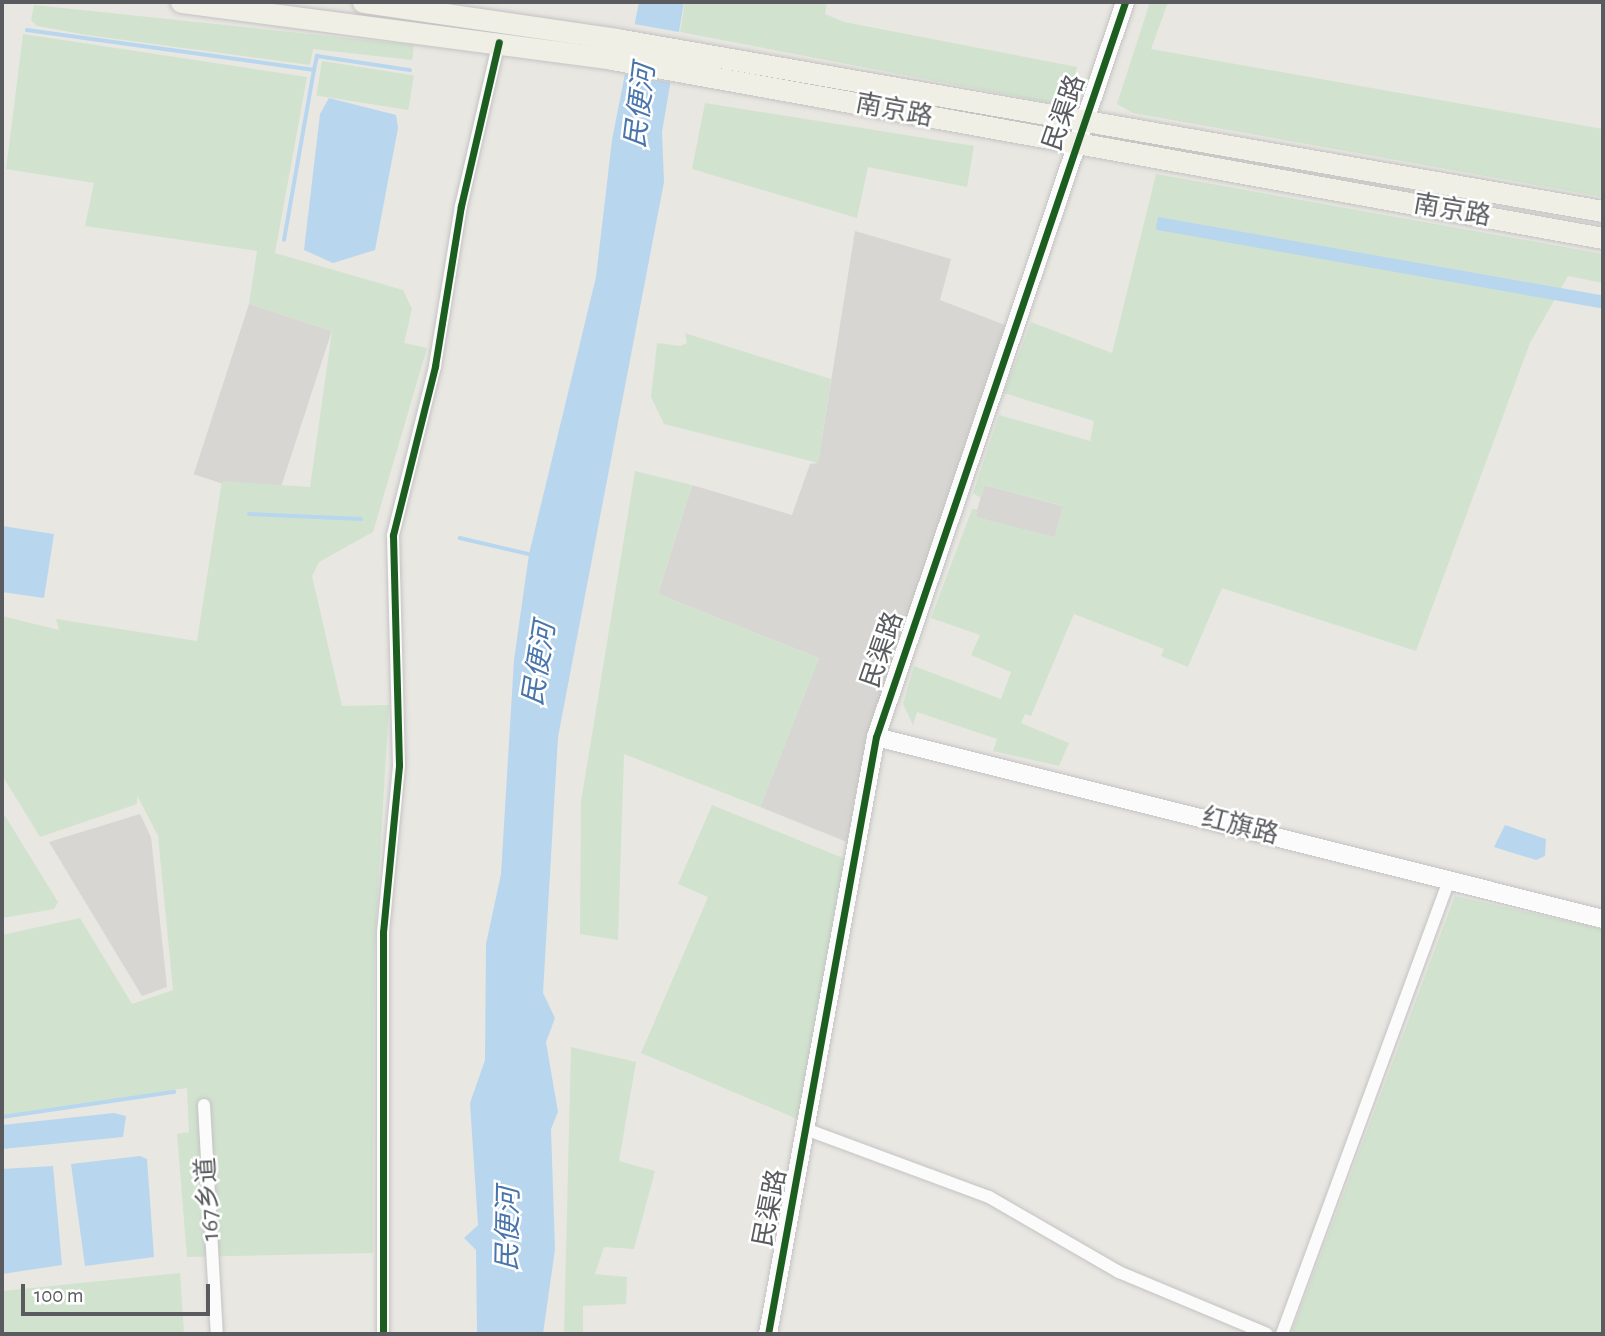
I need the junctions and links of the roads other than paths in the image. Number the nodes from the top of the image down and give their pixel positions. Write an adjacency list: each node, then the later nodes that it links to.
1 (181, 2): 4 (main road, 南京路)
2 (363, 2): 5 (main road, 南京路)
3 (1125, 2): 7 (street, 民渠路)
4 (499, 42): 5 (main road, 南京路); 17 (street)
5 (614, 49): 6 (main road, 南京路)
6 (690, 62): 7 (main road, 南京路); 8 (main road, 南京路)
7 (1085, 121): 8 (street, 民渠路); 9 (main road, 南京路)
8 (1076, 146): 10 (main road, 南京路); 11 (street, 民渠路)
9 (1603, 211)
10 (1603, 238)
11 (876, 737): 12 (street, 红旗路); 15 (street, 民渠路)
12 (1448, 879): 13 (street, 红旗路); 20 (street)
13 (1603, 919)
14 (204, 1105): 16 (street, 167乡道)
15 (807, 1130): 18 (street, 民渠路); 19 (street)
16 (217, 1334)
17 (383, 1334)
18 (768, 1334)
19 (1267, 1334)
20 (1282, 1334)

